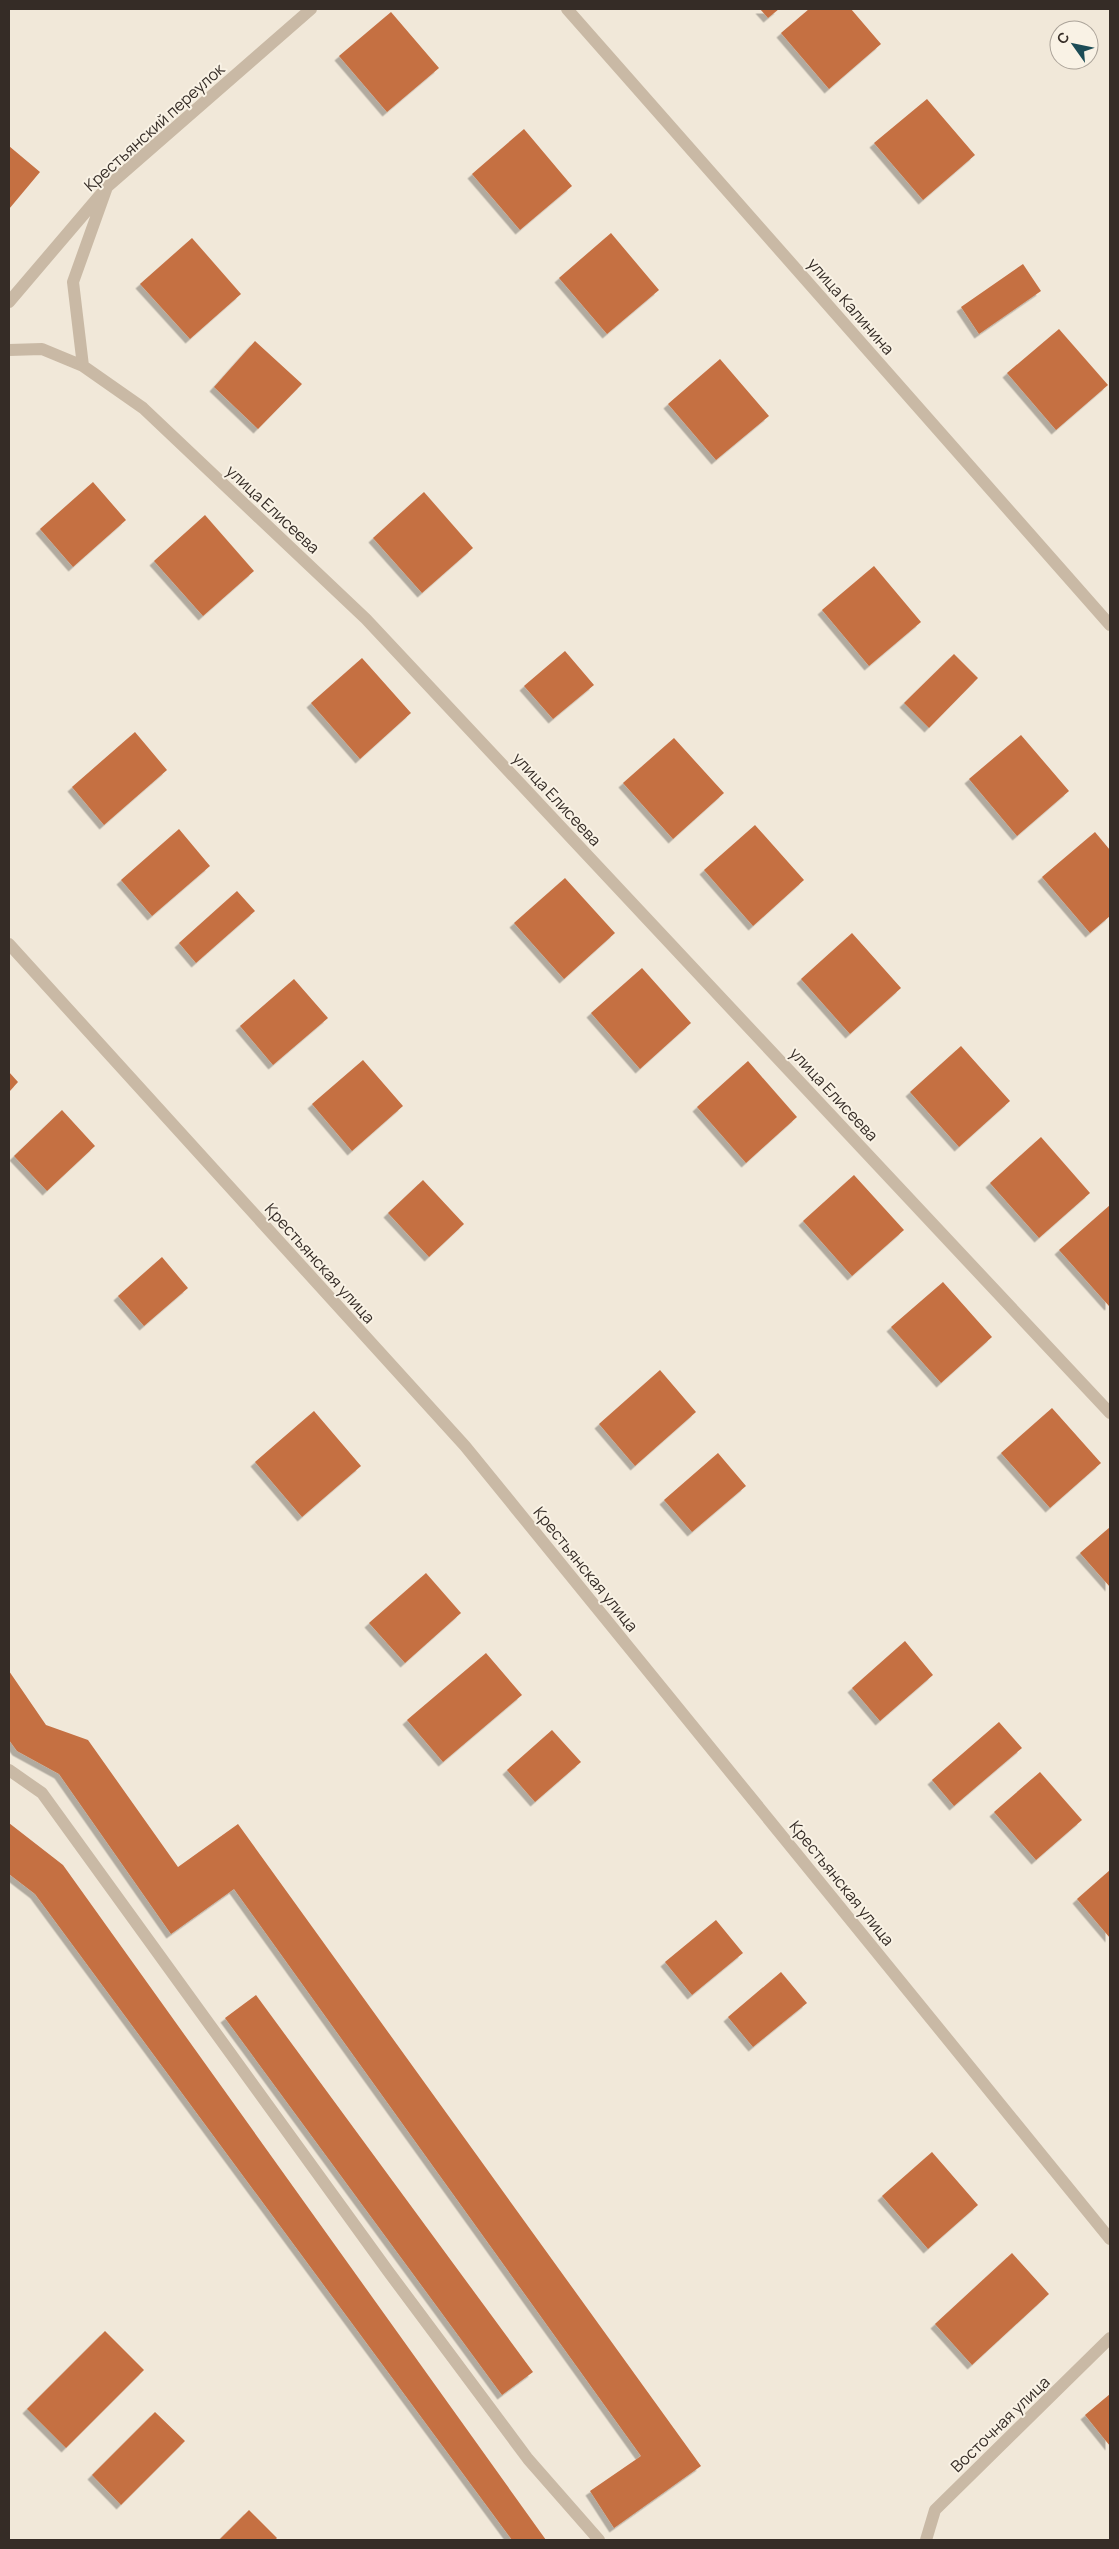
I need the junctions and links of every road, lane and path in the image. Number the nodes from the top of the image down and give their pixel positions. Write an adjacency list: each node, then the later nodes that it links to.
1 (311, 9): 3 (street, Крестьянский переулок)
2 (567, 9): 7 (street, улица Калинина)
3 (107, 187): 4 (street, Крестьянский переулок); 6 (street)
4 (9, 302)
5 (9, 350): 6 (street, улица Елисеева)
6 (83, 366): 9 (street, улица Елисеева)
7 (1110, 625)
8 (9, 944): 11 (street, Крестьянская улица)
9 (1110, 1413)
10 (9, 1770): 13 (street)
11 (1110, 2239)
12 (1110, 2338): 14 (street, Восточная улица)
13 (600, 2540)
14 (926, 2540)

